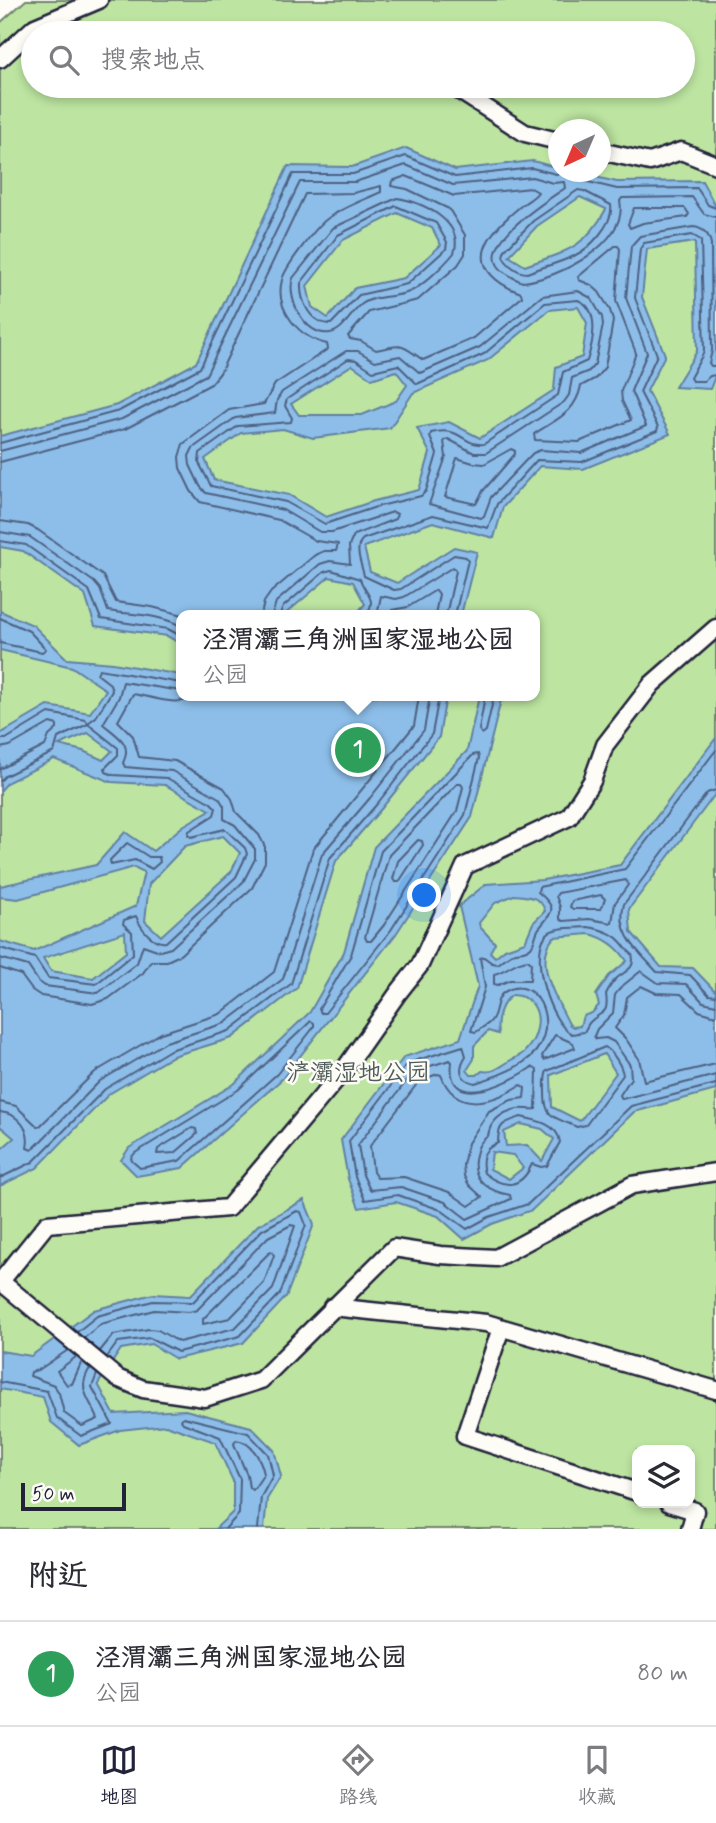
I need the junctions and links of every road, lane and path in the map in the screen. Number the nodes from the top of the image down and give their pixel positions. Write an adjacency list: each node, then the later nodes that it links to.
1 (99, 0): 2 (lane)
2 (49, 21)
3 (21, 40): 4 (lane)
4 (0, 59)
5 (470, 98): 6 (lane)
6 (548, 139)
7 (611, 153): 8 (lane)
8 (716, 165)
9 (716, 628): 11 (lane)
10 (716, 1172): 12 (lane)
11 (0, 1281): 12 (lane)
12 (332, 1307): 13 (lane)
13 (500, 1328): 14 (lane); 15 (lane)
14 (716, 1390)
15 (632, 1490)
16 (685, 1508): 17 (lane)
17 (690, 1529)

